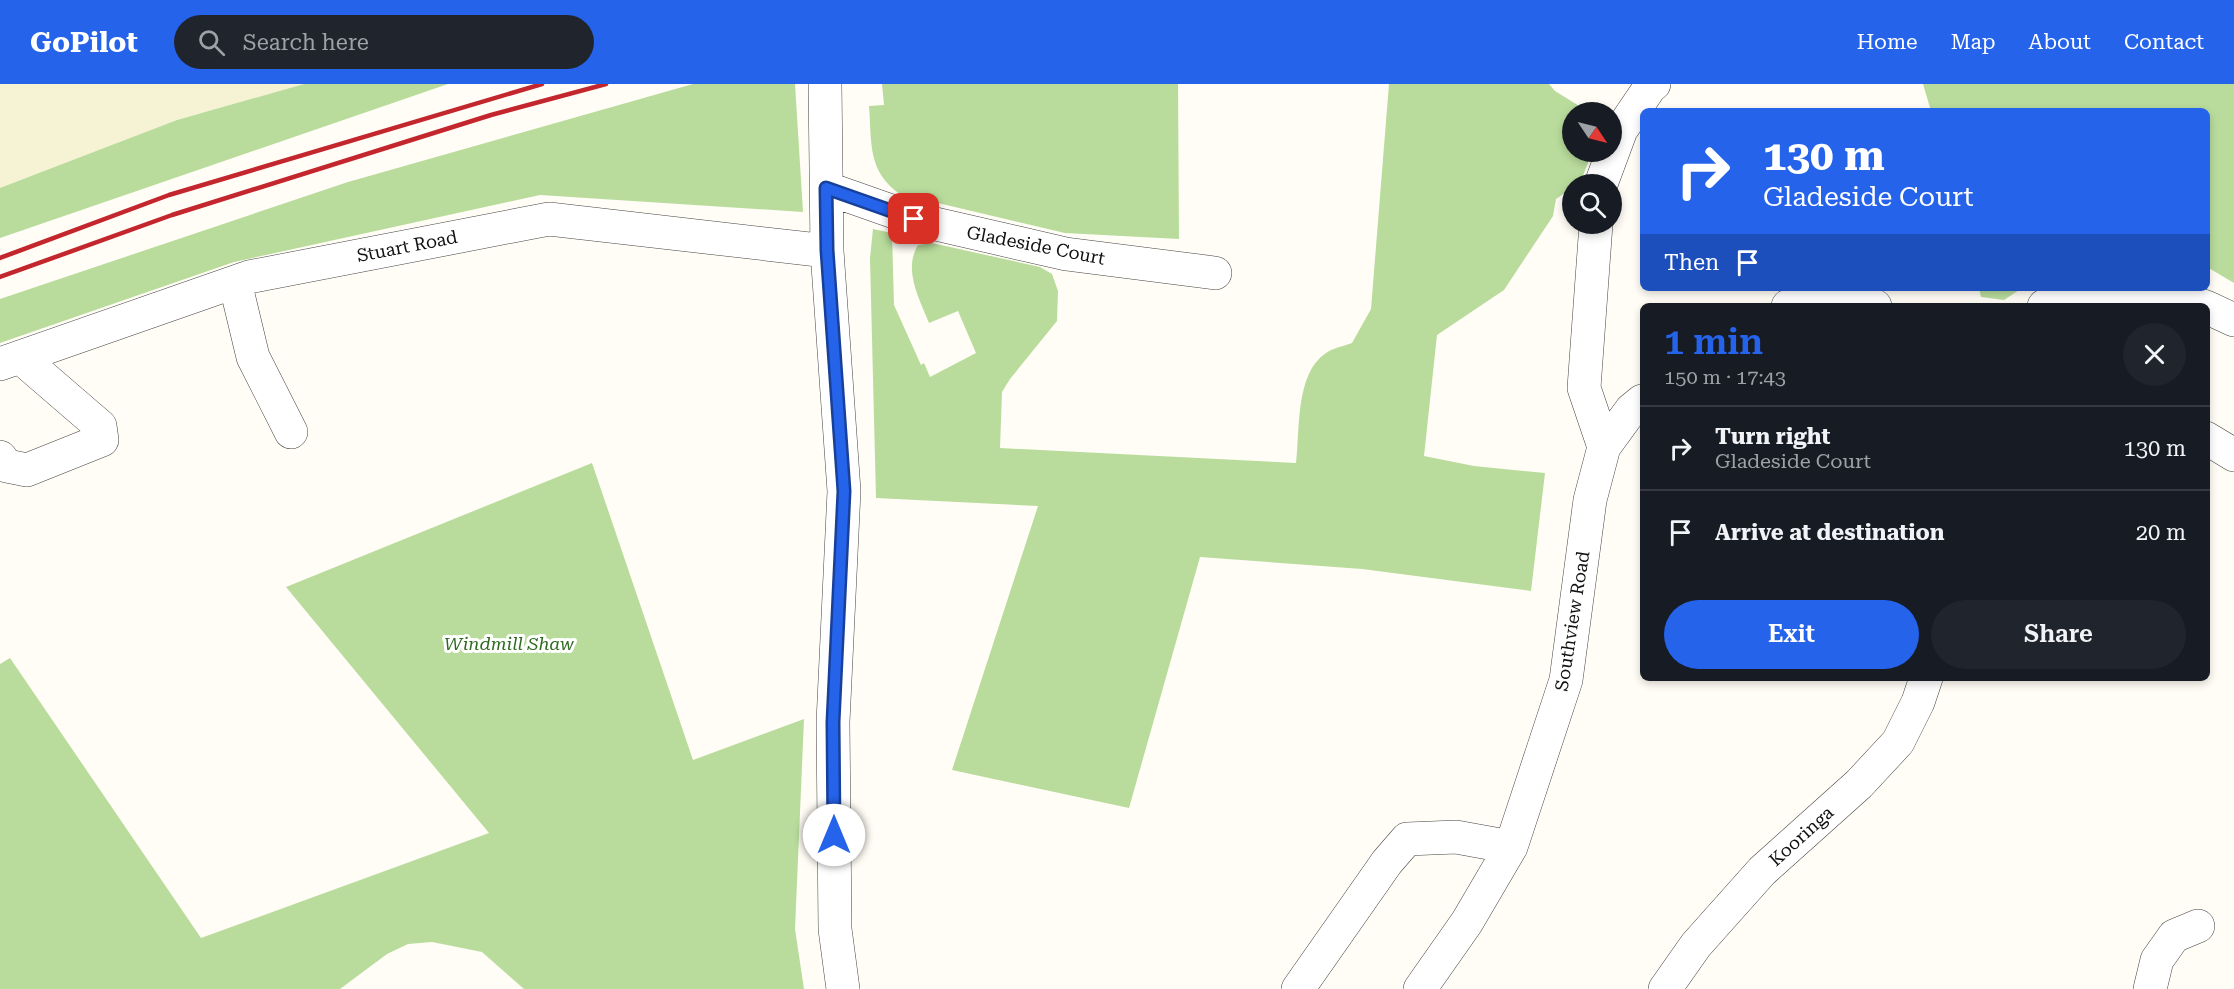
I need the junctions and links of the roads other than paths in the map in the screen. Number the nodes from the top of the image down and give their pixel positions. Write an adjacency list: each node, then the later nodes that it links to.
1 (1654, 84): 3 (street)
2 (825, 90): 4 (street)
3 (1605, 174)
4 (826, 188): 6 (street); 7 (street, Gladeside Court)
5 (1595, 234): 19 (street)
6 (827, 250): 8 (street, Stuart Road); 25 (street)
7 (1215, 273)
8 (235, 282): 15 (street, Stuart Road); 17 (street)
9 (1795, 303): 10 (street)
10 (1838, 303)
11 (2056, 303): 12 (street)
12 (2193, 303)
13 (2210, 309): 14 (street)
14 (2234, 320)
15 (10, 361): 21 (street)
16 (1640, 403): 19 (street)
17 (291, 432)
18 (2210, 440): 20 (street)
19 (1604, 447): 23 (street, Southview Road)
20 (2234, 455)
21 (0, 457)
22 (1925, 681): 28 (street, Kooringa)
23 (1511, 847): 26 (street); 27 (street, Southview Road)
24 (2198, 926): 29 (street)
25 (843, 989)
26 (1298, 989)
27 (1420, 989)
28 (1665, 989)
29 (2150, 989)

